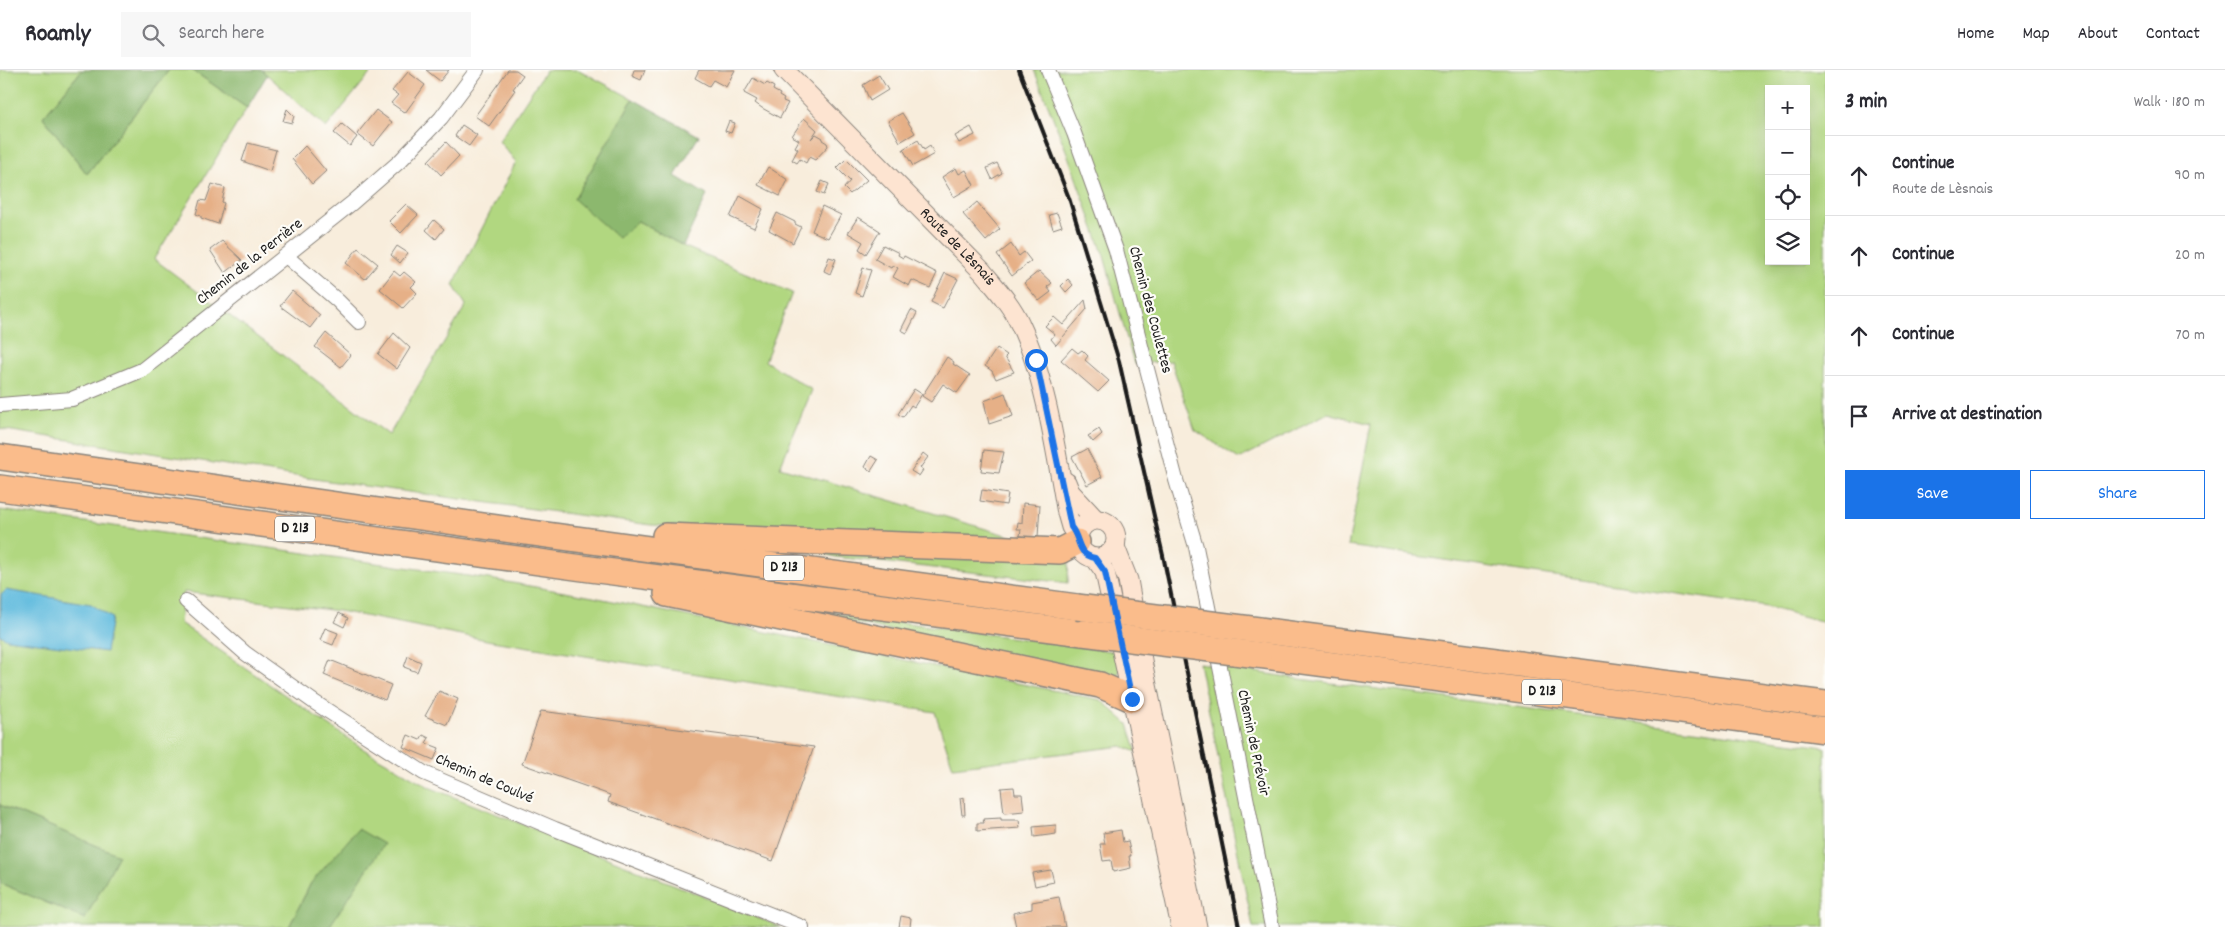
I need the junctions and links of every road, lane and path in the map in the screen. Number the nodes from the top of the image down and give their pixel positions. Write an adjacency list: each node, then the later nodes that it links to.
1 (477, 70): 4 (street, Chemin de la Perrière)
2 (784, 70): 8 (main road, Route de Lèsnais)
3 (1048, 70): 15 (street, Chemin des Coulettes)
4 (286, 256): 5 (street); 6 (street, Chemin de la Perrière)
5 (359, 322)
6 (0, 405)
7 (0, 457): 11 (highway, D 213)
8 (1058, 465): 10 (main road, Route de Lèsnais); 12 (main road, Route de Lèsnais)
9 (0, 488): 16 (highway, D 213)
10 (1095, 519): 12 (main road); 13 (main road)
11 (491, 527): 12 (highway); 19 (highway, D 213, bridge)
12 (1077, 538): 14 (main road)
13 (1114, 547): 14 (main road); 23 (main road)
14 (1095, 558): 18 (main road)
15 (1201, 566): 24 (street, Chemin de Prévoir)
16 (590, 569): 18 (highway); 20 (highway, D 213, bridge)
17 (186, 602): 21 (street, Chemin de Coulvé)
18 (1132, 699): 22 (main road)
19 (1825, 704)
20 (1825, 730)
21 (802, 927)
22 (1181, 927)
23 (1198, 927)
24 (1272, 927)

